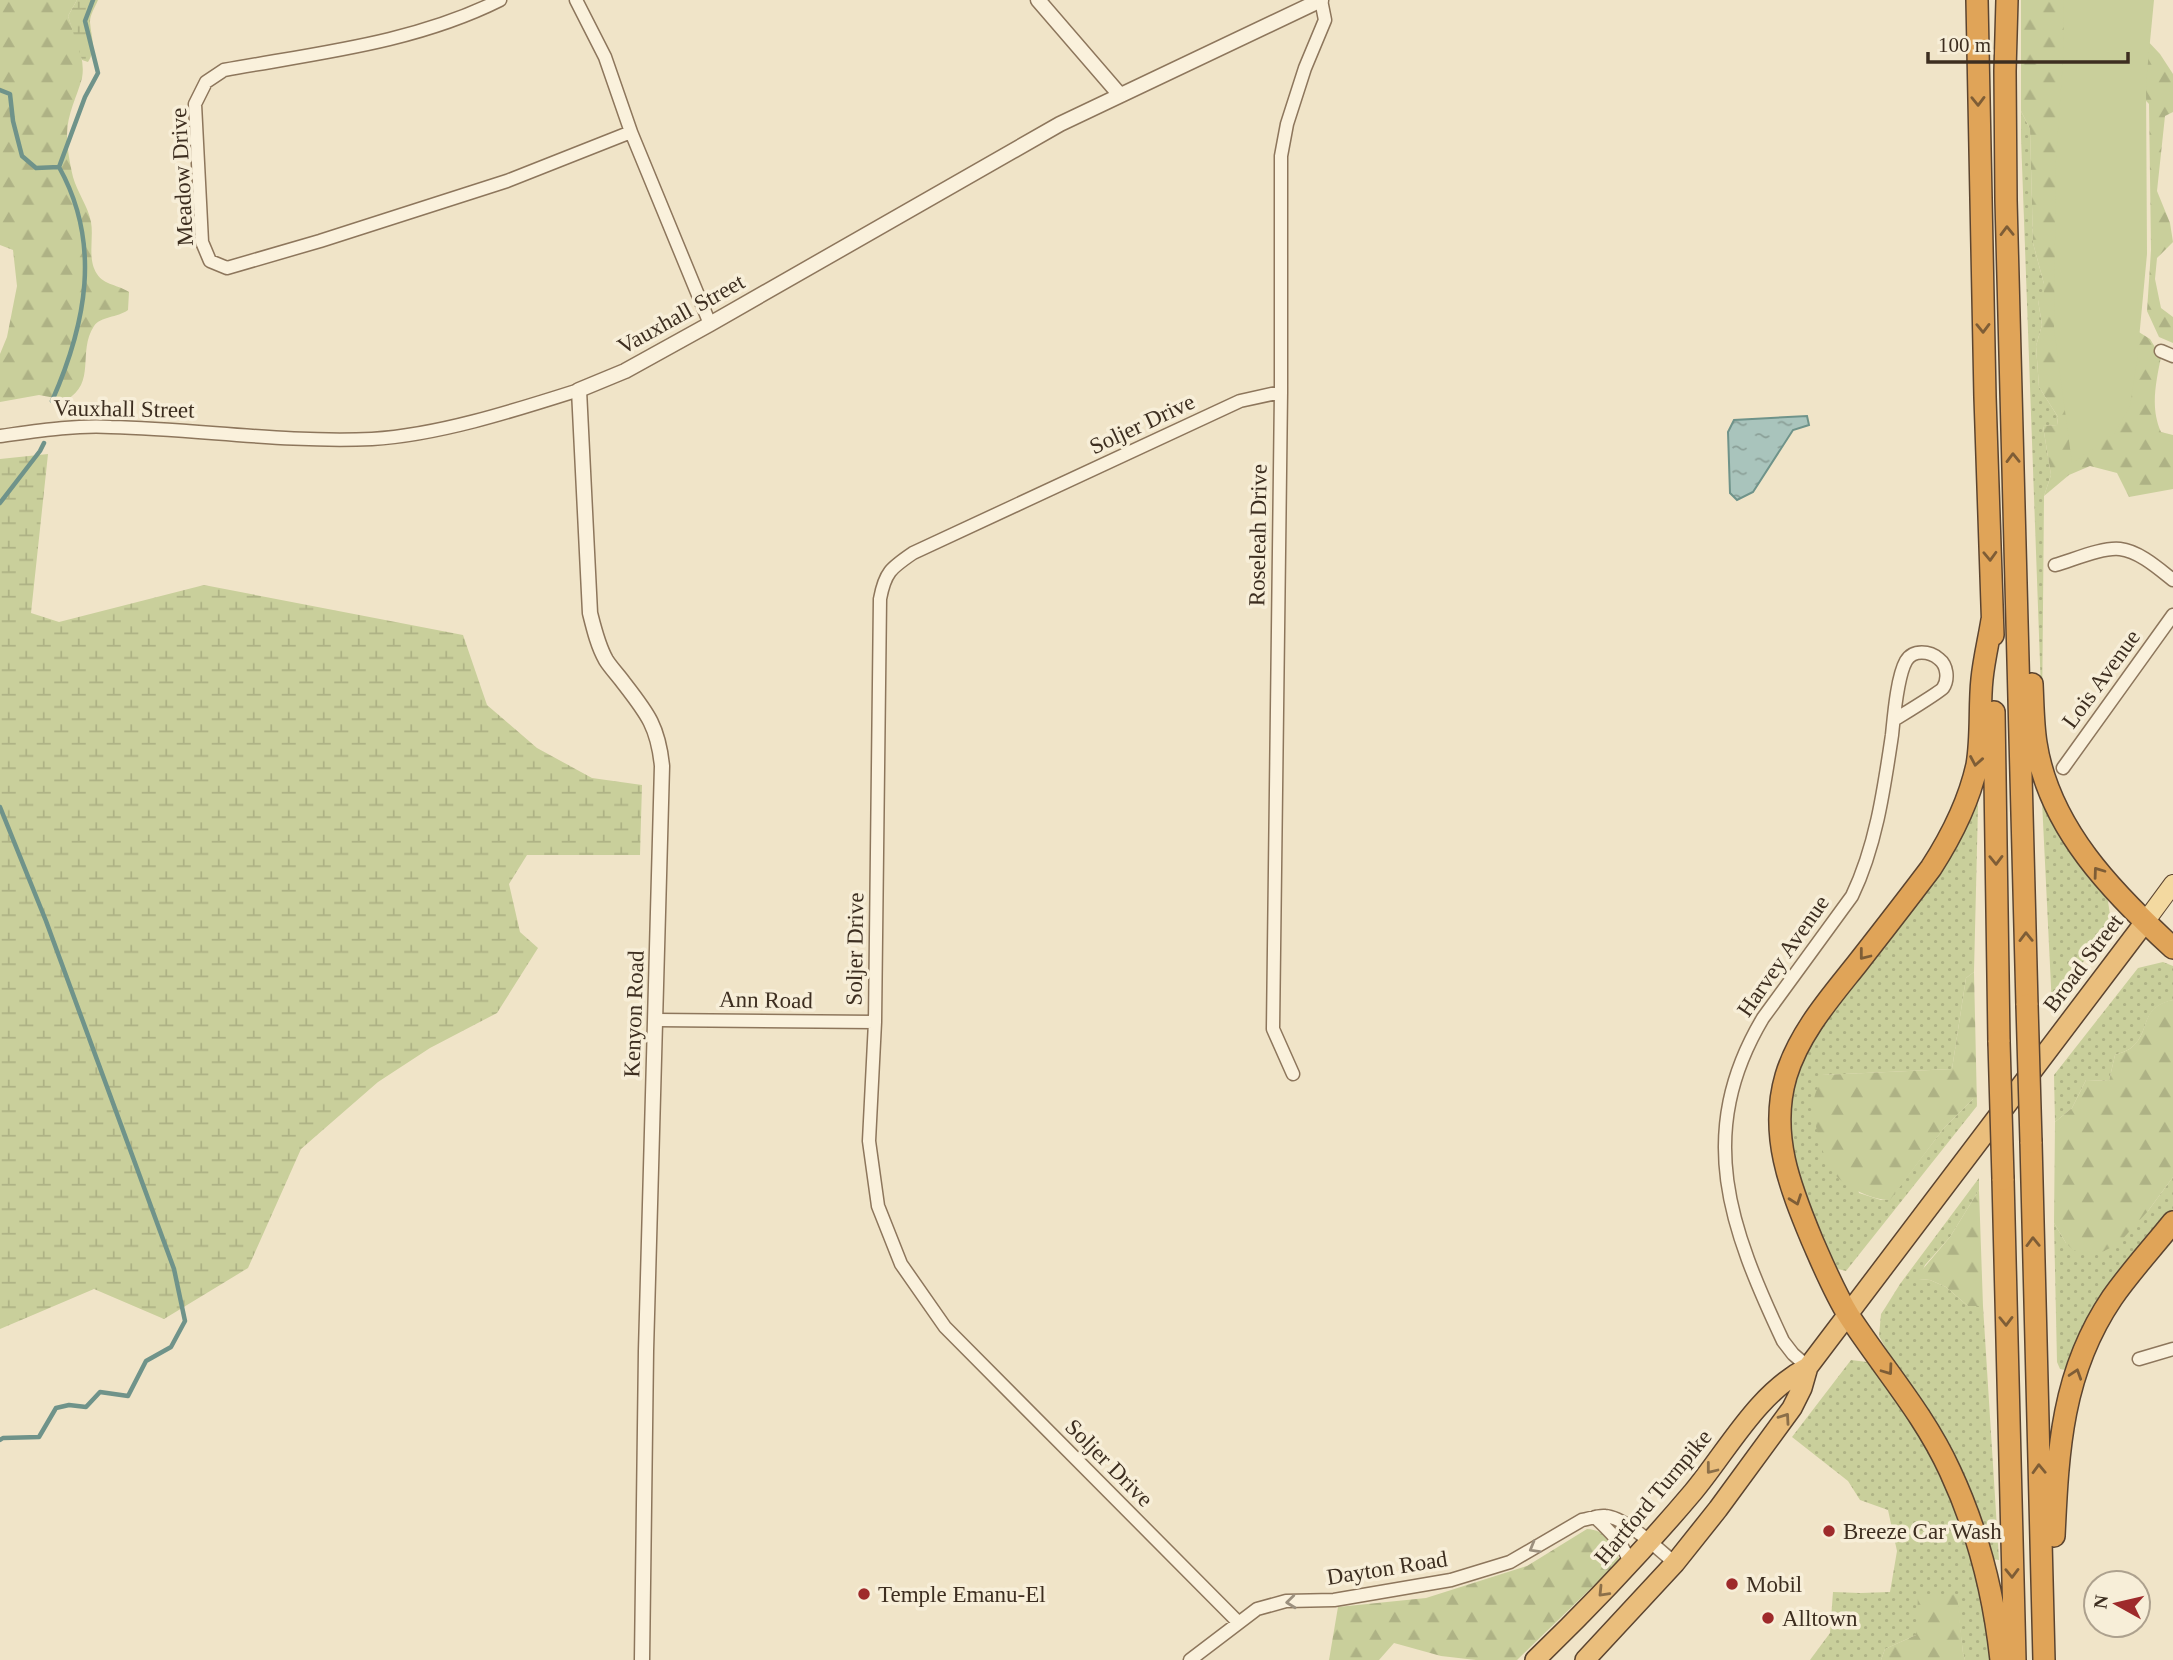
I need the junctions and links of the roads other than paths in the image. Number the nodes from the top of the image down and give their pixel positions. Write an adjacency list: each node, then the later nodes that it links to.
1 (500, 0): 8 (street, Meadow Drive)
2 (576, 0): 8 (street)
3 (1038, 0): 7 (street)
4 (1321, 0): 7 (street, Vauxhall Street); 11 (street, Roseleah Drive)
5 (2007, 0): 15 (highway, one-way to 5)
6 (1976, 3): 17 (highway, one-way to 17)
7 (1120, 95): 9 (street, Vauxhall Street)
8 (631, 132): 9 (street)
9 (710, 324): 10 (street, Vauxhall Street)
10 (579, 390): 12 (street, Vauxhall Street); 23 (street, Kenyon Road)
11 (1281, 392): 24 (street, Soljer Drive); 26 (street, Roseleah Drive)
12 (0, 436)
13 (2055, 565): 14 (street)
14 (2173, 580)
15 (2016, 600): 21 (highway, one-way to 15); 43 (highway, one-way to 15, bridge)
16 (2173, 615): 19 (street, Lois Avenue)
17 (1992, 620): 28 (highway, one-way to 28); 42 (highway, one-way to 42, bridge)
18 (1894, 720): 18 (street, Harvey Avenue); 31 (street, Harvey Avenue)
19 (2063, 768)
20 (2173, 884): 21 (main road, Broad Street)
21 (2145, 922): 22 (highway); 25 (highway, Broad Street)
22 (2173, 948)
23 (657, 1020): 24 (street, Ann Road); 37 (street, Kenyon Road)
24 (875, 1023): 36 (street, Soljer Drive)
25 (2033, 1071): 28 (highway, Hartford Turnpike)
26 (1293, 1074)
27 (2173, 1222): 43 (highway, one-way to 27)
28 (1848, 1315): 31 (highway, Hartford Turnpike); 41 (highway, one-way to 41)
29 (2173, 1349): 30 (street)
30 (2139, 1359)
31 (1808, 1367): 33 (highway, Hartford Turnpike, one-way to 33); 35 (highway, Hartford Turnpike, one-way to 31)
32 (1595, 1517): 33 (street); 34 (street); 36 (street, Dayton Road, one-way to 36)
33 (1649, 1542): 34 (highway, Hartford Turnpike); 35 (street)
34 (1630, 1563): 39 (highway, Hartford Turnpike, one-way to 39)
35 (1675, 1563): 40 (highway, Hartford Turnpike)
36 (1238, 1622): 38 (street, Dayton Road)
37 (642, 1660)
38 (1190, 1660)
39 (1535, 1660)
40 (1584, 1660)
41 (2001, 1660)
42 (2015, 1660)
43 (2045, 1660)

